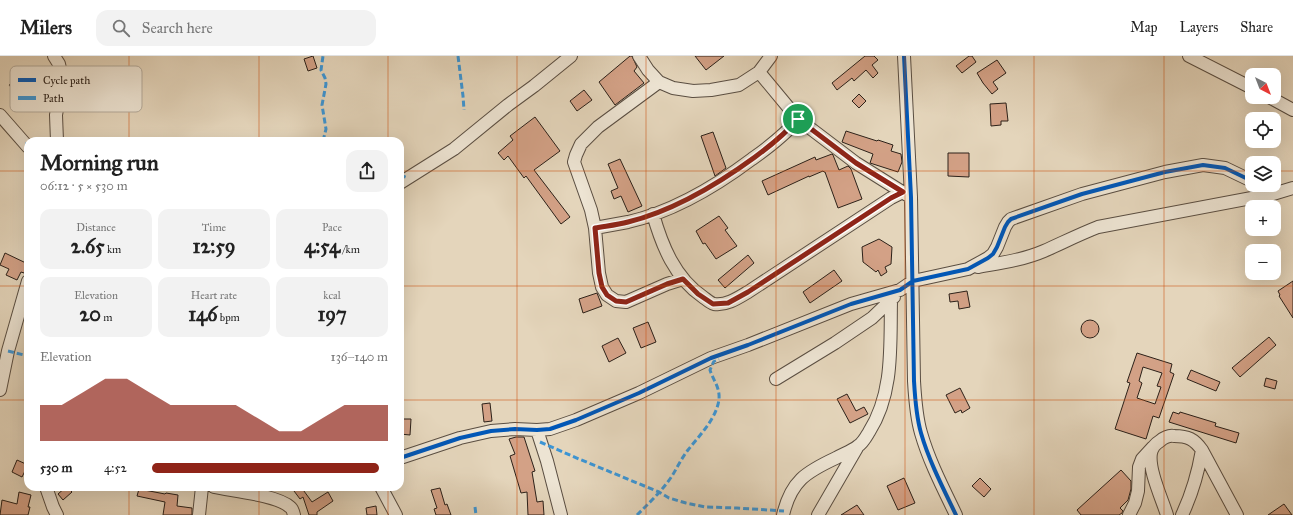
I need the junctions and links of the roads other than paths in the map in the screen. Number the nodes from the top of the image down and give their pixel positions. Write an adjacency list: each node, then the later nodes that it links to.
1 (54, 56): 7 (street)
2 (571, 56): 19 (street)
3 (639, 56): 9 (street)
4 (771, 56): 8 (street)
5 (904, 56): 23 (street)
6 (1189, 56): 10 (street)
7 (59, 66)
8 (760, 72): 9 (street); 15 (street)
9 (659, 82): 25 (street)
10 (1245, 84)
11 (1281, 104): 12 (street)
12 (1293, 110)
13 (57, 112): 16 (street)
14 (0, 116): 17 (street)
15 (798, 119): 23 (street); 24 (street)
16 (57, 137)
17 (24, 143)
18 (1245, 178): 26 (street)
19 (404, 180)
20 (1293, 188): 22 (street)
21 (1270, 192): 22 (street)
22 (1273, 194): 26 (street)
23 (907, 195): 27 (street); 28 (street)
24 (652, 214): 25 (street); 27 (street)
25 (595, 228): 27 (street)
26 (968, 269): 28 (street)
27 (683, 279)
28 (913, 281): 29 (street); 51 (street)
29 (900, 290): 31 (street); 35 (street)
30 (24, 292): 32 (street)
31 (891, 301): 33 (street); 37 (street)
32 (4, 350): 34 (street)
33 (776, 379)
34 (0, 390)
35 (537, 430): 39 (street); 48 (street)
36 (1154, 445): 38 (street); 52 (street); 53 (street)
37 (858, 446): 49 (street); 50 (street)
38 (1202, 450): 54 (street); 55 (street)
39 (404, 457)
40 (47, 491): 44 (street)
41 (202, 491): 45 (street)
42 (237, 491): 46 (street)
43 (383, 491): 47 (street)
44 (57, 515)
45 (199, 515)
46 (294, 515)
47 (396, 515)
48 (561, 515)
49 (783, 515)
50 (818, 515)
51 (956, 515)
52 (1130, 515)
53 (1167, 515)
54 (1182, 515)
55 (1238, 515)

